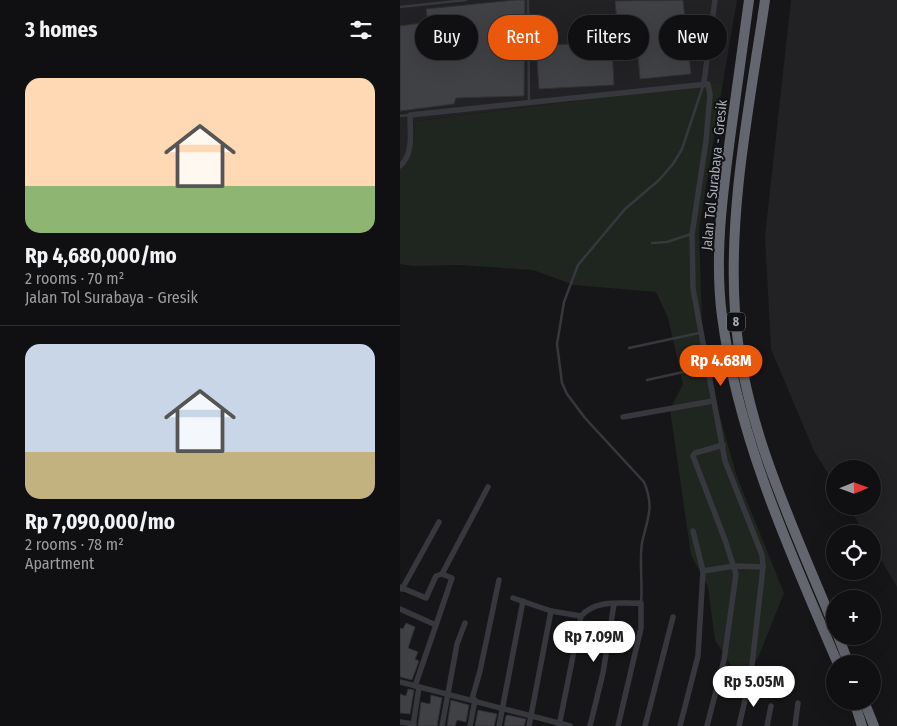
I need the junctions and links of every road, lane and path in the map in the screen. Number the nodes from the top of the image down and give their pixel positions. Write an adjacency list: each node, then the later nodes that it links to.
1 (466, 0): 6 (lane)
2 (528, 0): 8 (lane)
3 (715, 0): 7 (street)
4 (750, 0): 41 (highway, Jalan Tol Surabaya - Gresik / 8)
5 (765, 0): 34 (highway, Jalan Tol Surabaya - Gresik / 8)
6 (400, 7)
7 (704, 82): 8 (street); 12 (street); 32 (lane)
8 (529, 103): 9 (street)
9 (410, 115): 10 (lane); 11 (street)
10 (400, 116)
11 (400, 166)
12 (692, 234): 13 (lane); 14 (street)
13 (652, 243)
14 (700, 333): 15 (lane); 16 (street)
15 (629, 348)
16 (706, 366): 17 (lane); 18 (street)
17 (647, 380)
18 (714, 401): 19 (street); 20 (street)
19 (623, 417)
20 (722, 444): 24 (street); 25 (street)
21 (488, 487): 27 (street)
22 (439, 522): 29 (street)
23 (693, 531): 26 (street)
24 (734, 566): 25 (street); 26 (street); 64 (street)
25 (764, 567): 65 (street)
26 (704, 571): 63 (street)
27 (442, 574): 29 (street); 40 (street)
28 (499, 580): 45 (street)
29 (401, 588)
30 (513, 598): 31 (street)
31 (523, 601): 36 (street); 48 (street)
32 (641, 603): 33 (street); 61 (street)
33 (614, 604): 37 (street); 60 (street)
34 (826, 606)
35 (400, 609): 40 (street)
36 (551, 611): 37 (street); 51 (street)
37 (581, 616): 54 (street)
38 (673, 617): 62 (street)
39 (465, 623): 44 (street)
40 (436, 625): 43 (street)
41 (834, 655)
42 (400, 682): 43 (street)
43 (417, 686): 44 (street); 53 (street)
44 (447, 693): 45 (street); 55 (street)
45 (474, 700): 48 (street); 56 (street)
46 (798, 703): 67 (street)
47 (772, 706): 66 (street)
48 (503, 708): 51 (street); 57 (street)
49 (857, 710): 68 (highway)
50 (868, 710): 69 (highway)
51 (531, 716): 54 (street); 58 (street)
52 (400, 722): 53 (street)
53 (414, 725)
54 (559, 725): 59 (street)
55 (442, 726)
56 (470, 726)
57 (499, 726)
58 (529, 726)
59 (570, 726)
60 (590, 726)
61 (618, 726)
62 (645, 726)
63 (680, 726)
64 (707, 726)
65 (739, 726)
66 (767, 726)
67 (795, 726)
68 (862, 726)
69 (874, 726)

